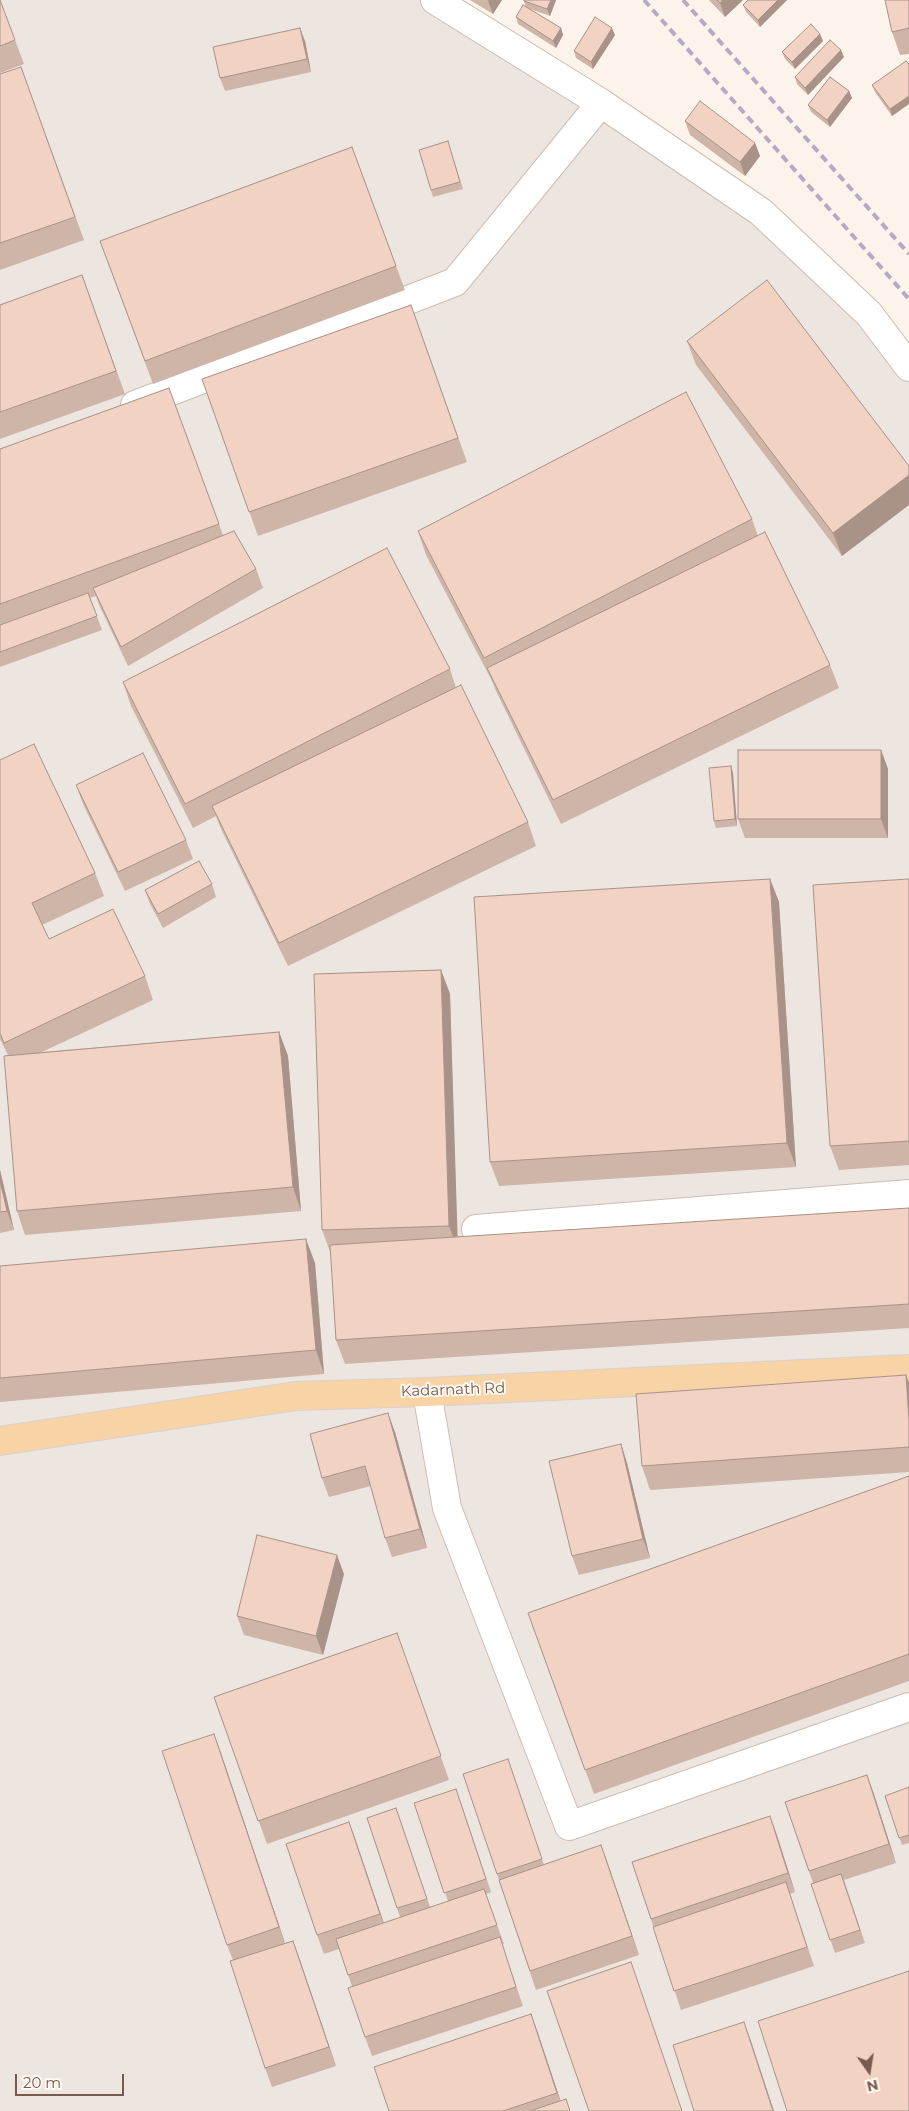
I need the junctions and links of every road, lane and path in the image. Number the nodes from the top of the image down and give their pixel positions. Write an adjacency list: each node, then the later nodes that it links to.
1 (435, 0): 2 (street)
2 (601, 103): 3 (street); 4 (street)
3 (909, 367)
4 (112, 414)
5 (909, 1194): 6 (street)
6 (476, 1229)
7 (909, 1369): 8 (main road, Kadarnath Rd)
8 (428, 1392): 9 (main road, Kadarnath Rd); 10 (street)
9 (0, 1441)
10 (909, 1706)

